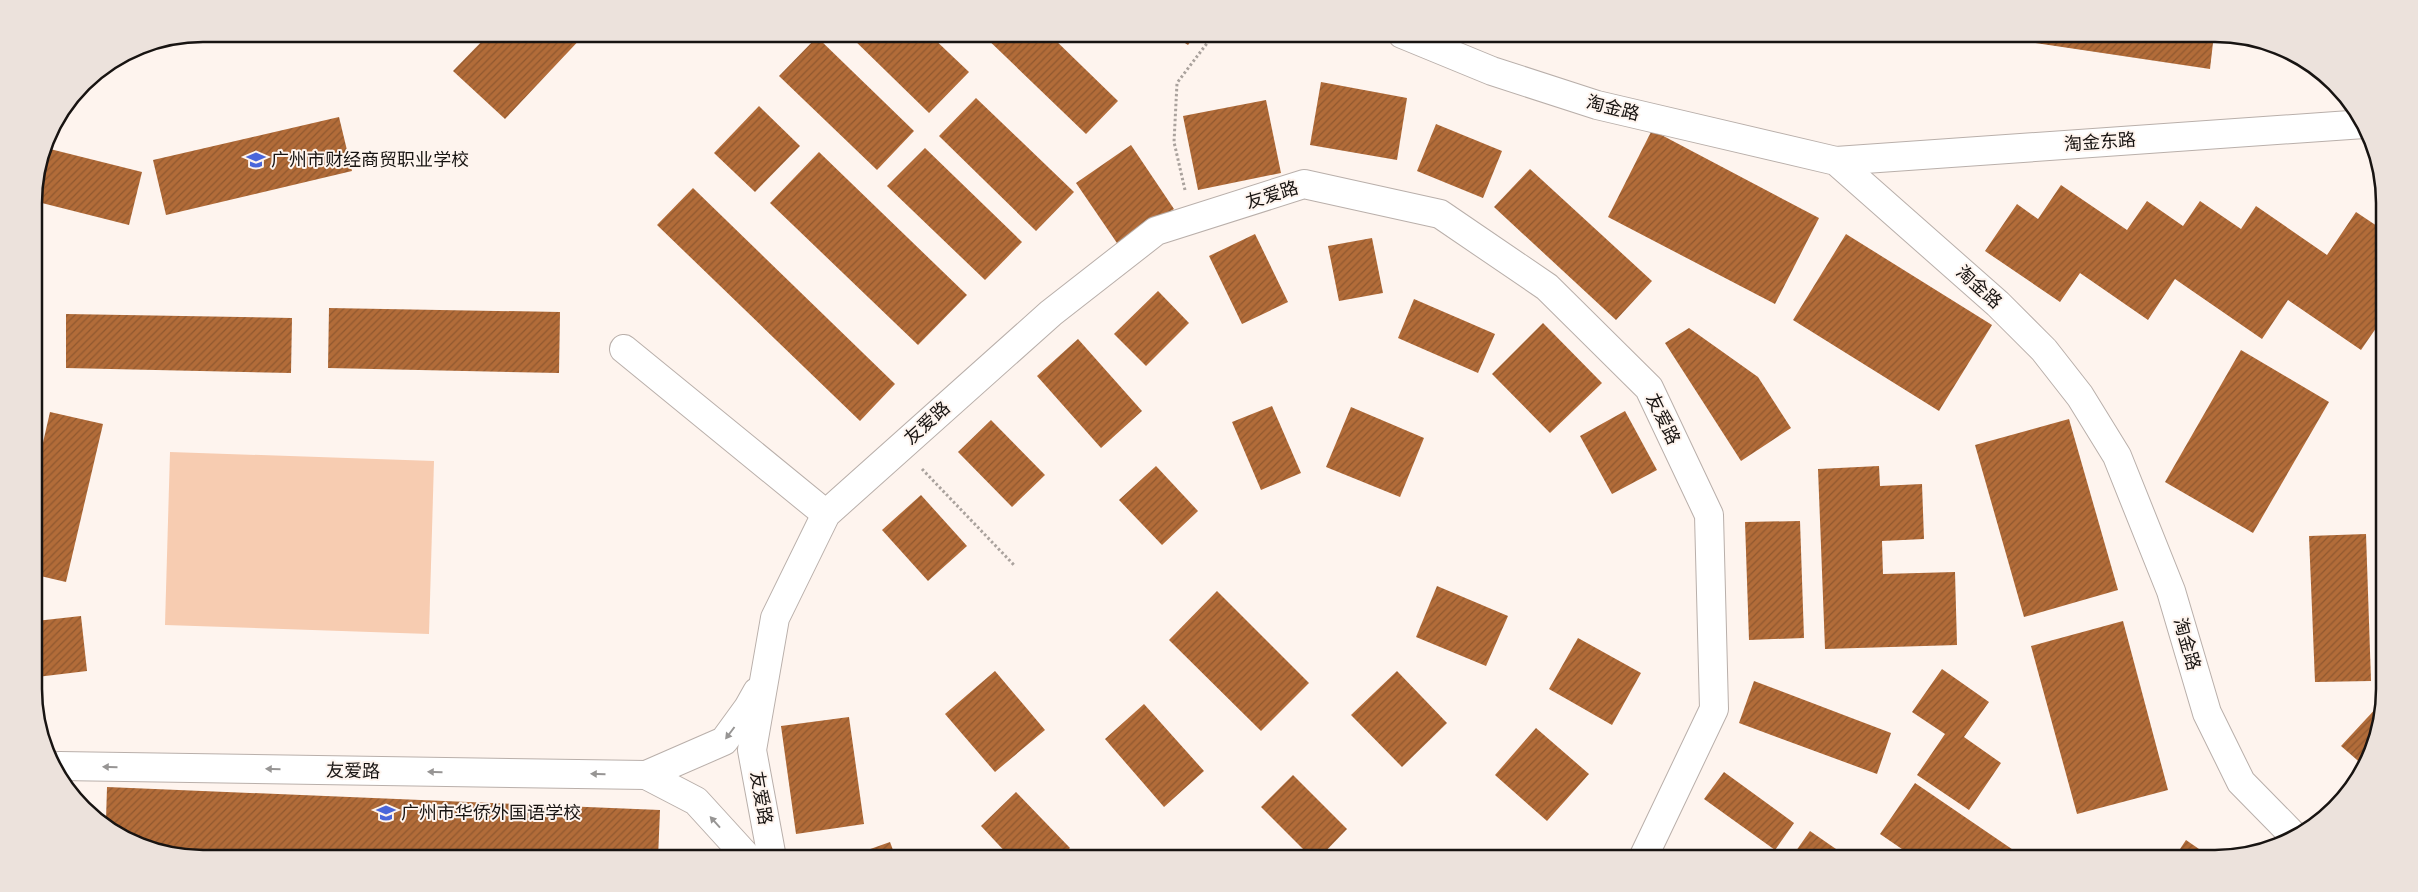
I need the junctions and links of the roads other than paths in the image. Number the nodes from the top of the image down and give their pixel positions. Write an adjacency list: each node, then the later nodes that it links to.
1 (1421, 42): 3 (street, 淘金路)
2 (2354, 125): 3 (street, 淘金东路)
3 (1836, 160): 9 (street, 淘金路)
4 (624, 349): 5 (street)
5 (826, 514): 6 (street, 友爱路); 10 (street, 友爱路)
6 (765, 677): 8 (street, one-way to 8); 12 (street, 友爱路)
7 (63, 766): 8 (street, 友爱路, one-way to 7)
8 (646, 775): 11 (street, one-way to 8)
9 (2289, 831)
10 (1647, 849)
11 (740, 850)
12 (770, 850)

